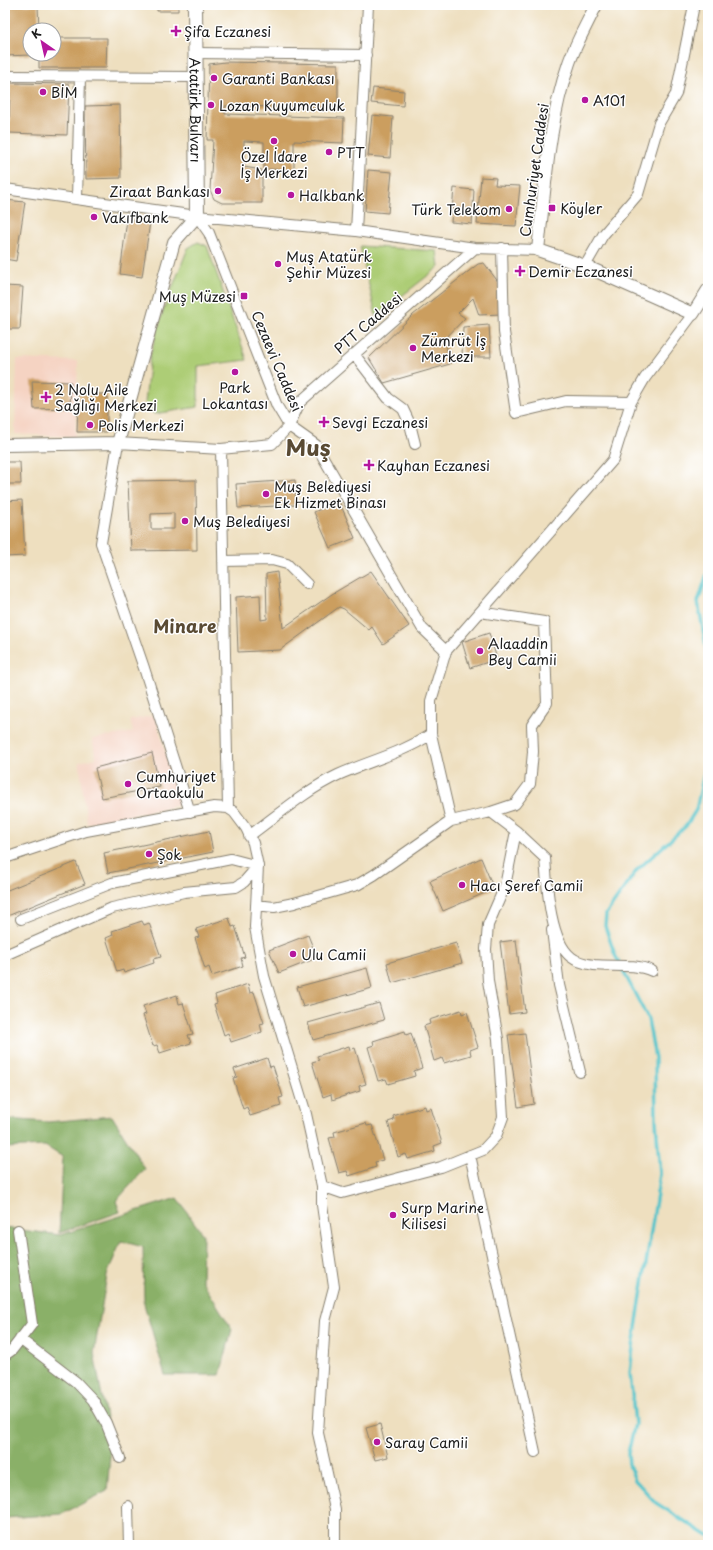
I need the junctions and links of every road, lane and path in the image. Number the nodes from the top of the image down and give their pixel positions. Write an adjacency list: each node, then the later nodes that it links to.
1 (195, 5): 5 (main road, Atatürk Bulvarı)
2 (368, 5): 6 (street)
3 (596, 5): 16 (street, Cumhuriyet Caddesi)
4 (694, 5): 17 (street)
5 (196, 53): 6 (street); 9 (main road, Atatürk Bulvarı)
6 (366, 55): 13 (street)
7 (5, 76): 8 (street)
8 (80, 76): 9 (street); 11 (street)
9 (196, 78): 12 (main road, Atatürk Bulvarı)
10 (5, 189): 11 (street)
11 (77, 199): 12 (street)
12 (197, 216): 13 (street); 22 (street, Cezaevi Caddesi); 23 (street)
13 (356, 231): 14 (street)
14 (475, 248): 15 (street); 20 (street, PTT Caddesi)
15 (502, 248): 16 (street); 21 (street)
16 (538, 250): 17 (street)
17 (585, 266): 19 (street)
18 (708, 290): 19 (street)
19 (693, 314): 21 (street)
20 (354, 354): 22 (street, PTT Caddesi); 24 (street)
21 (631, 402): 29 (street)
22 (289, 426): 26 (street, Cezaevi Caddesi); 30 (street)
23 (118, 443): 25 (street, Cezaevi Caddesi); 26 (street, Cezaevi Caddesi); 33 (street)
24 (415, 444)
25 (5, 445)
26 (221, 449): 27 (street)
27 (223, 561): 28 (street); 32 (street)
28 (307, 584)
29 (480, 612): 30 (street); 34 (street)
30 (446, 651): 31 (street)
31 (431, 734): 35 (street); 37 (street)
32 (228, 808): 33 (street); 37 (street)
33 (190, 812): 38 (street)
34 (491, 812): 35 (street); 36 (street)
35 (451, 821): 40 (street)
36 (516, 831): 41 (street); 46 (street)
37 (250, 836): 39 (street)
38 (5, 858)
39 (258, 866): 40 (street); 42 (street); 43 (street)
40 (256, 905): 47 (street)
41 (550, 910): 44 (street); 45 (street)
42 (21, 919)
43 (5, 955)
44 (647, 969)
45 (580, 1072)
46 (470, 1155): 47 (street); 51 (street)
47 (322, 1186): 55 (street)
48 (18, 1230): 49 (street)
49 (20, 1339): 50 (street); 52 (street)
50 (5, 1355)
51 (535, 1452)
52 (120, 1458)
53 (128, 1506): 54 (street)
54 (129, 1545)
55 (334, 1545)

